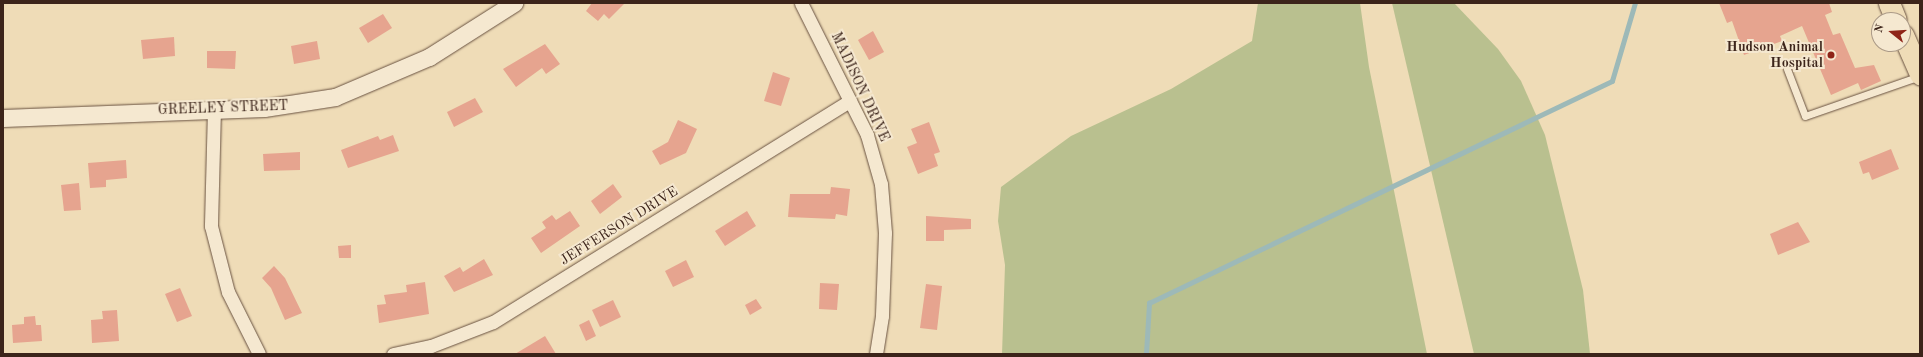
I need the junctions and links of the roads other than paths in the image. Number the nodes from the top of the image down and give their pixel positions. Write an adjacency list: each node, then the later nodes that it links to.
1 (514, 3): 7 (street, GREELEY STREET)
2 (801, 3): 6 (street, MADISON DRIVE)
3 (1910, 52): 5 (main road)
4 (1787, 69): 5 (lane)
5 (1920, 75)
6 (850, 101): 10 (street, JEFFERSON DRIVE); 11 (street, MADISON DRIVE)
7 (214, 108): 8 (street, GREELEY STREET); 9 (street)
8 (3, 118)
9 (259, 354)
10 (393, 354)
11 (876, 354)

